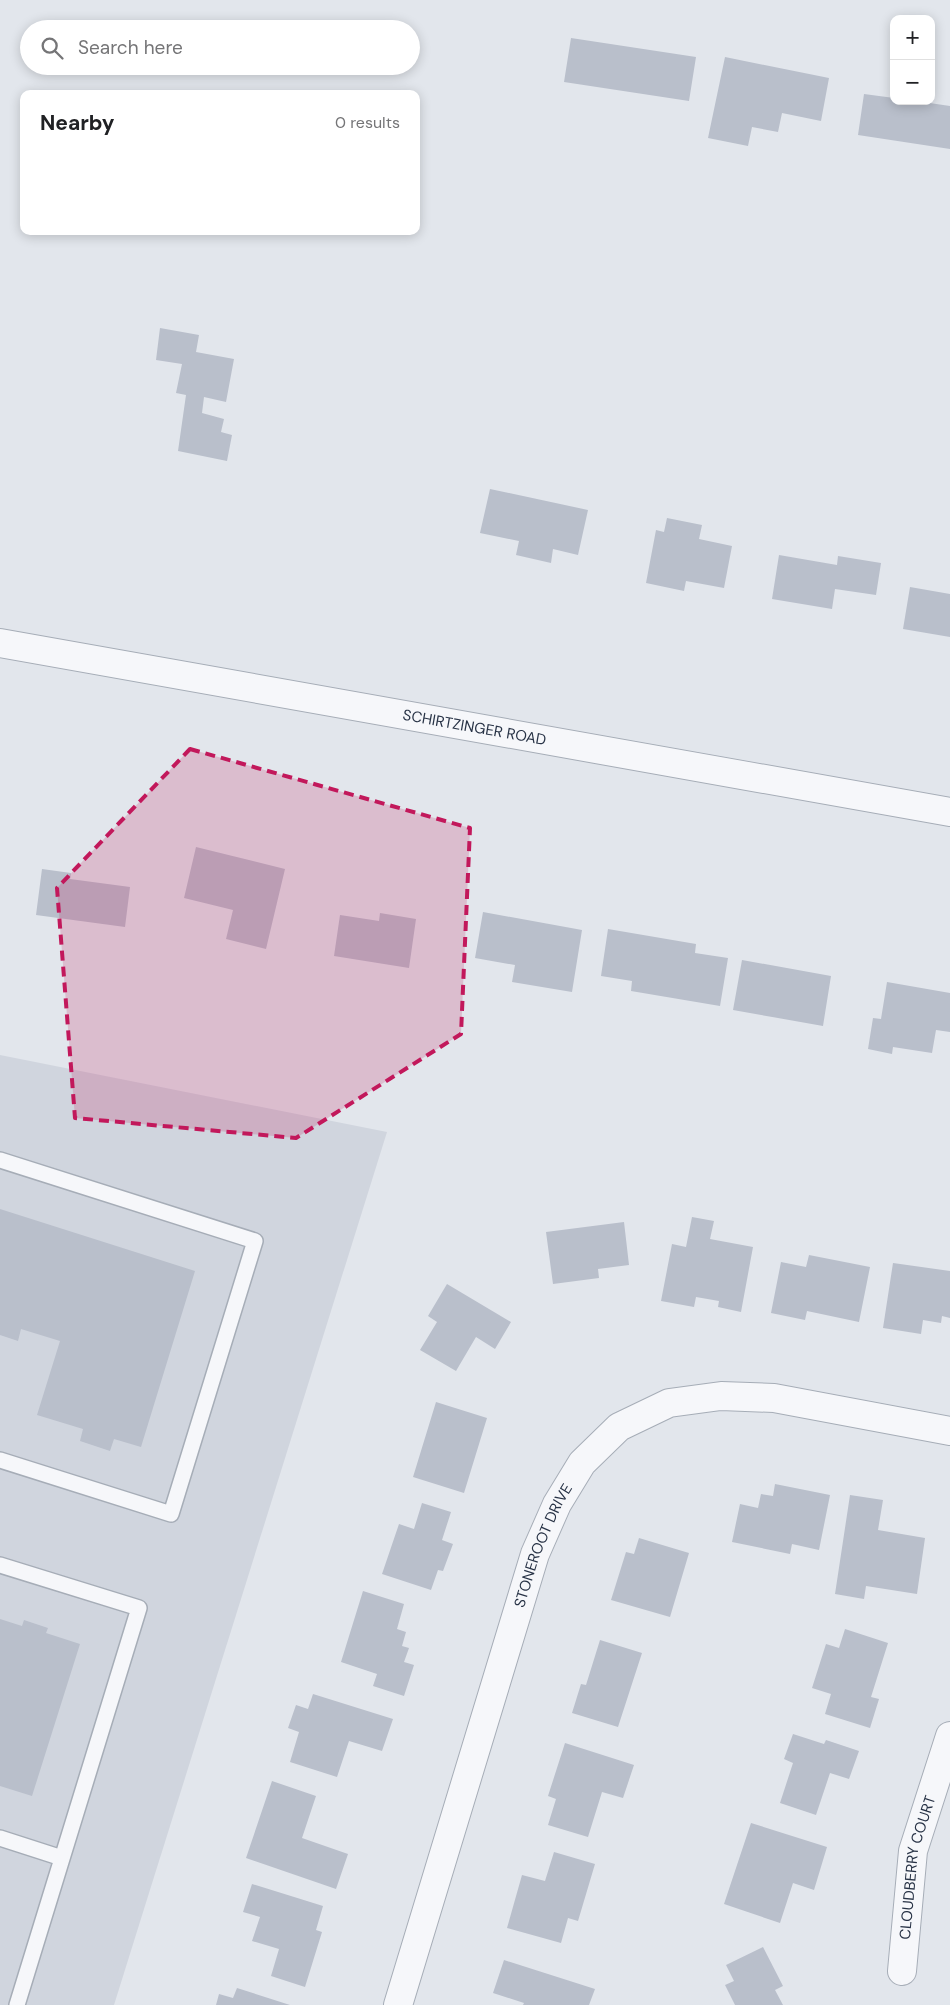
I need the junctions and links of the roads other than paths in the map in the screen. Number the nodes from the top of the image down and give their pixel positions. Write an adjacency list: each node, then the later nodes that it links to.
1 (0, 643): 2 (street, SCHIRTZINGER ROAD)
2 (950, 812)
3 (0, 1160): 5 (lane)
4 (950, 1431): 12 (street, STONEROOT DRIVE)
5 (0, 1460)
6 (0, 1565): 9 (lane)
7 (950, 1736): 10 (street, CLOUDBERRY COURT)
8 (0, 1838): 9 (lane)
9 (62, 1858): 11 (lane)
10 (902, 1972)
11 (17, 2005)
12 (398, 2005)

